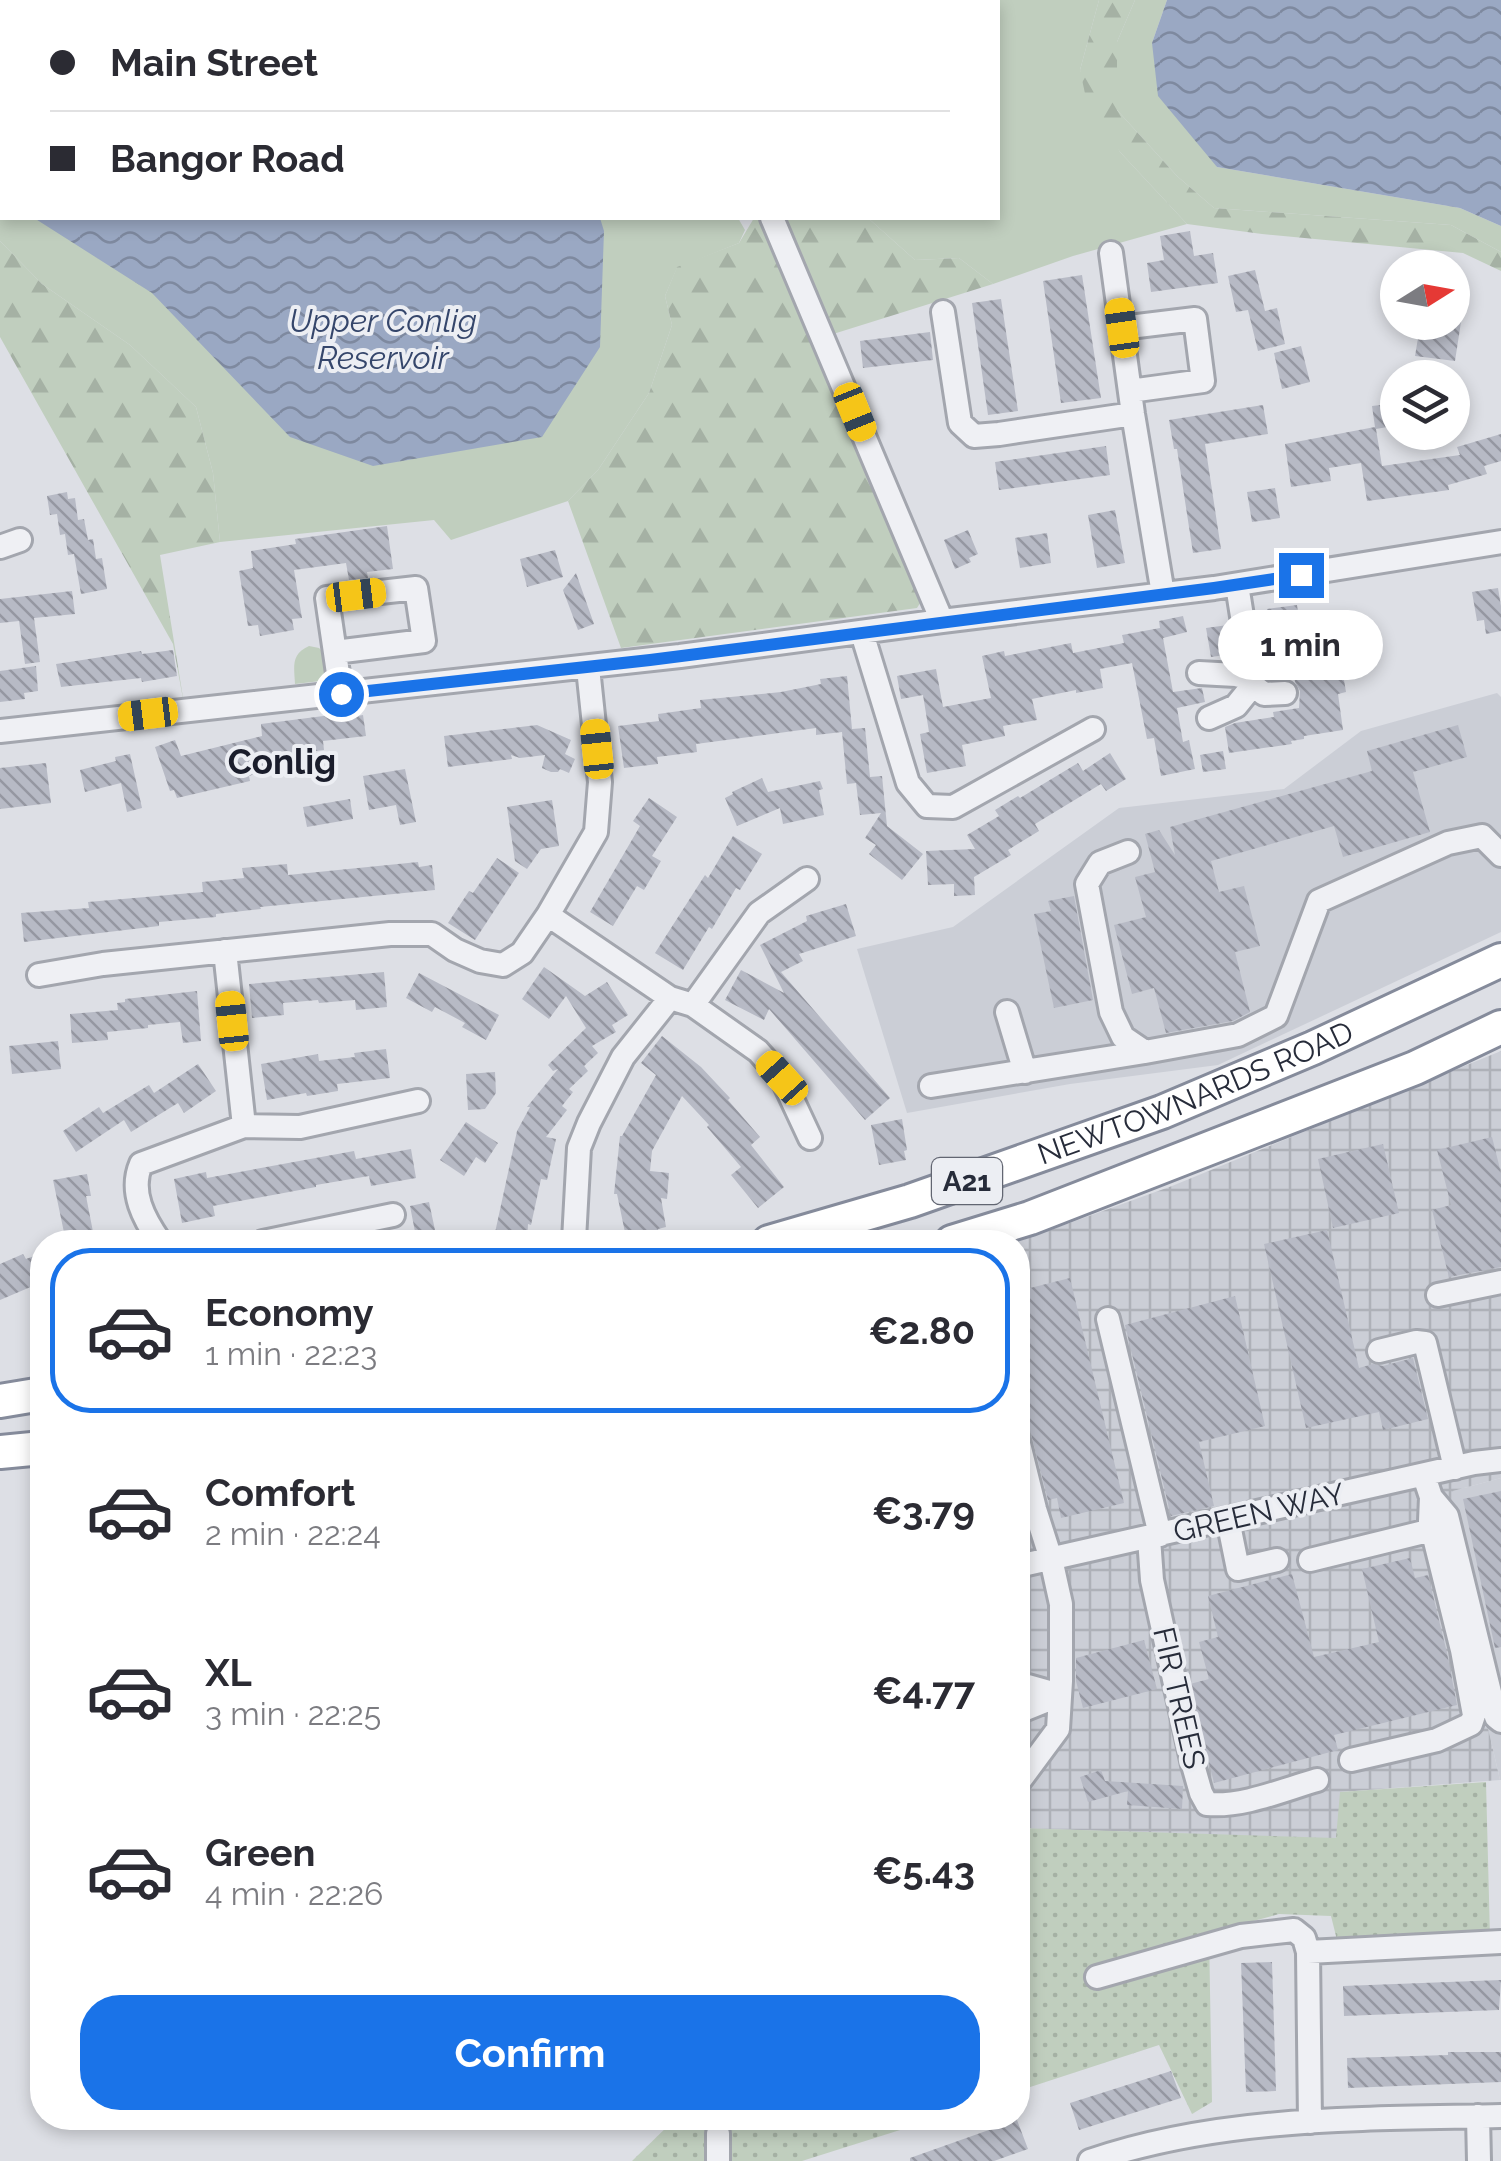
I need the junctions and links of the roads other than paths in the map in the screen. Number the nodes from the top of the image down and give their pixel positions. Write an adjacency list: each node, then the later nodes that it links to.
1 (773, 220): 9 (street)
2 (1111, 252): 4 (street)
3 (943, 312): 5 (street)
4 (1122, 328): 5 (street); 5 (street)
5 (1132, 403): 8 (street)
6 (1501, 542): 7 (street)
7 (1237, 585): 8 (street); 14 (street)
8 (1163, 594): 9 (street)
9 (942, 621): 10 (street)
10 (862, 632): 12 (street); 18 (street)
11 (334, 652): 11 (street); 16 (street)
12 (588, 668): 16 (street); 23 (street)
13 (1200, 673): 14 (street)
14 (1253, 682): 15 (street); 17 (street)
15 (1285, 693)
16 (341, 694): 19 (street)
17 (1210, 718)
18 (1093, 729)
19 (0, 732)
20 (1128, 852): 30 (street)
21 (1501, 855): 30 (street)
22 (807, 878): 27 (street)
23 (548, 916): 24 (street); 27 (street)
24 (224, 951): 26 (street); 34 (street)
25 (1501, 960): 40 (highway, NEWTOWNARDS ROAD / A21)
26 (39, 974)
27 (681, 1002): 35 (street); 39 (street)
28 (1007, 1012): 31 (street)
29 (1501, 1028): 41 (highway, NEWTOWNARDS ROAD / A21)
30 (1145, 1052): 31 (street)
31 (1025, 1072): 32 (street)
32 (931, 1086)
33 (418, 1102): 34 (street)
34 (244, 1126): 37 (street)
35 (810, 1138)
36 (393, 1215): 38 (street)
37 (152, 1230)
38 (320, 1230)
39 (575, 1230)
40 (811, 1230)
41 (991, 1230)
42 (1501, 1282): 43 (street)
43 (1438, 1295)
44 (1108, 1319): 56 (street)
45 (1379, 1351): 51 (street)
46 (30, 1396): 47 (highway)
47 (0, 1401)
48 (30, 1449): 49 (highway)
49 (0, 1452)
50 (1501, 1460): 51 (street, GREEN WAY)
51 (1455, 1468): 52 (street, GREEN WAY)
52 (1428, 1486): 54 (street, GREEN WAY); 55 (street); 64 (street)
53 (1030, 1489): 57 (street)
54 (1228, 1520): 56 (street, GREEN WAY); 58 (street)
55 (1432, 1530): 59 (street); 65 (street)
56 (1154, 1536): 57 (street, GREEN WAY); 67 (street, FIR TREES)
57 (1051, 1560): 60 (street, GREEN WAY); 62 (street)
58 (1277, 1560)
59 (1310, 1560)
60 (1030, 1564)
61 (1030, 1687): 62 (street)
62 (1060, 1695): 63 (street); 66 (street)
63 (1030, 1707)
64 (1501, 1721)
65 (1351, 1760)
66 (1030, 1766)
67 (1317, 1780)
68 (1501, 1942): 69 (street)
69 (1308, 1952): 70 (street); 72 (street)
70 (1098, 1977)
71 (1490, 2116): 72 (street); 76 (street)
72 (1310, 2122): 75 (street)
73 (718, 2134): 74 (street)
74 (718, 2161)
75 (1090, 2161)
76 (1480, 2161)

